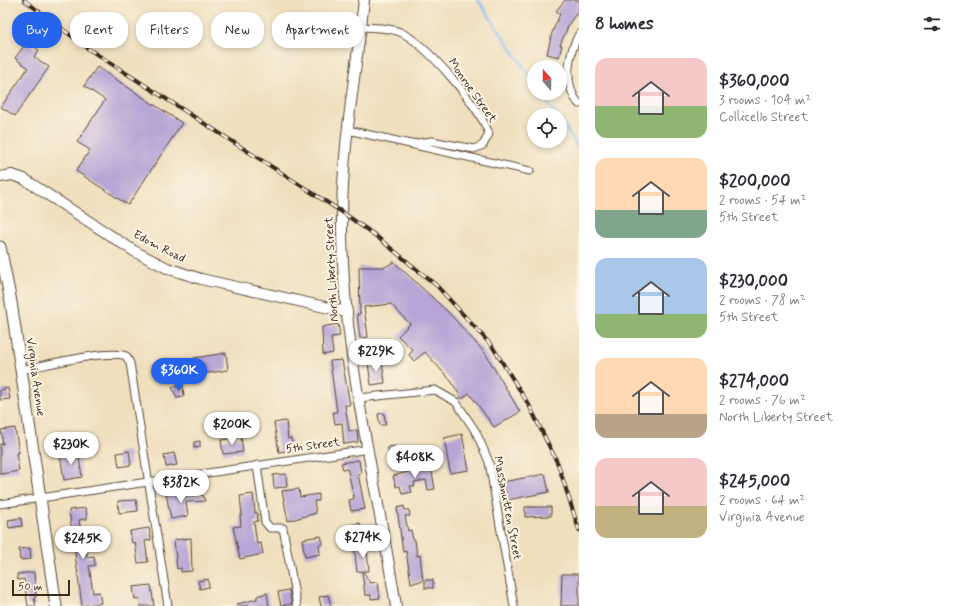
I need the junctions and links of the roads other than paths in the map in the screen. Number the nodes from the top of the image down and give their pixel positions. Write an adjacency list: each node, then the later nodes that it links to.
1 (364, 0): 2 (street, North Liberty Street)
2 (363, 12)
3 (363, 27): 8 (street, Monroe Street)
4 (579, 34): 6 (street)
5 (358, 48): 7 (street, North Liberty Street)
6 (579, 104)
7 (348, 130): 8 (street, Monroe Street); 12 (street, North Liberty Street)
8 (410, 144): 9 (street, Monroe Street)
9 (530, 172)
10 (0, 177): 12 (street, Edom Road)
11 (0, 247): 13 (main road, Virginia Avenue)
12 (347, 312): 14 (street, North Liberty Street)
13 (20, 370): 17 (street); 18 (main road, Virginia Avenue)
14 (359, 398): 15 (street, North Liberty Street); 24 (street, Massanutten Street)
15 (369, 449): 16 (street, 5th Street); 23 (street, North Liberty Street)
16 (257, 465): 17 (street, 5th Street); 22 (street)
17 (149, 482): 18 (street, 5th Street); 21 (street)
18 (40, 498): 19 (street, 5th Street); 20 (main road, Virginia Avenue)
19 (0, 504)
20 (56, 606)
21 (168, 606)
22 (297, 606)
23 (396, 606)
24 (514, 606)

